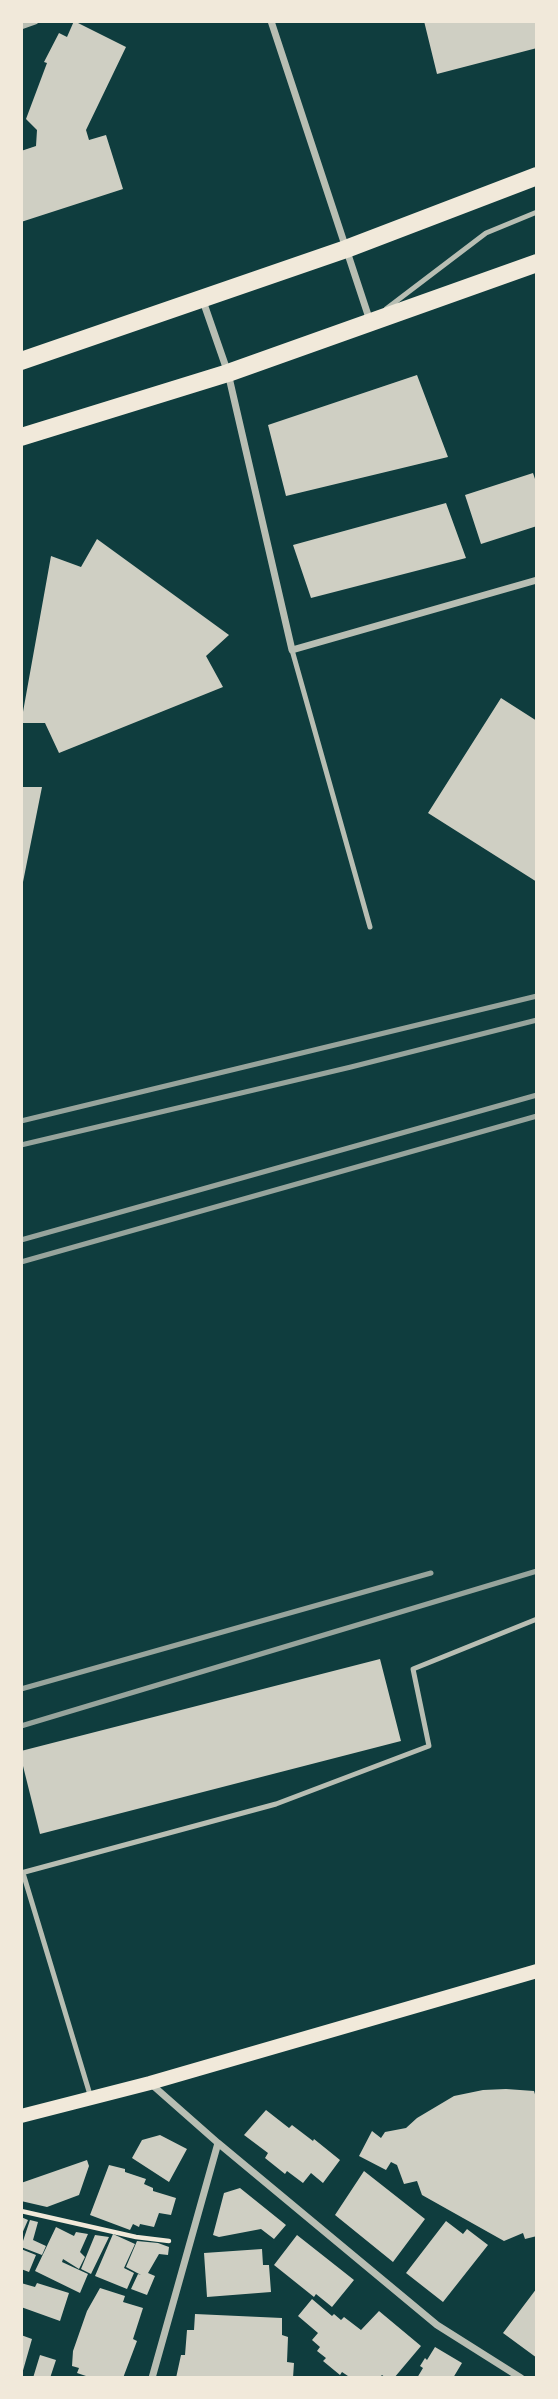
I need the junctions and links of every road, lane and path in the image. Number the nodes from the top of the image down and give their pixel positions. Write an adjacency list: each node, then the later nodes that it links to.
1 (35, 21): 3 (street)
2 (271, 21): 6 (street)
3 (21, 26)
4 (537, 176): 6 (main road)
5 (537, 212): 9 (lane)
6 (346, 249): 8 (main road); 9 (street)
7 (537, 263): 9 (main road)
8 (202, 300): 10 (main road); 11 (street)
9 (370, 321): 11 (main road)
10 (21, 360)
11 (228, 373): 12 (main road); 14 (street)
12 (21, 437)
13 (537, 580): 14 (street)
14 (292, 650): 15 (lane)
15 (370, 927)
16 (537, 1619): 17 (lane)
17 (22, 1873): 20 (lane)
18 (537, 1971): 19 (main road)
19 (150, 2083): 20 (main road); 22 (street)
20 (91, 2098): 21 (main road)
21 (21, 2116)
22 (218, 2144): 24 (street); 26 (street)
23 (21, 2211): 24 (path)
24 (190, 2243): 25 (street)
25 (152, 2378)
26 (521, 2378)

